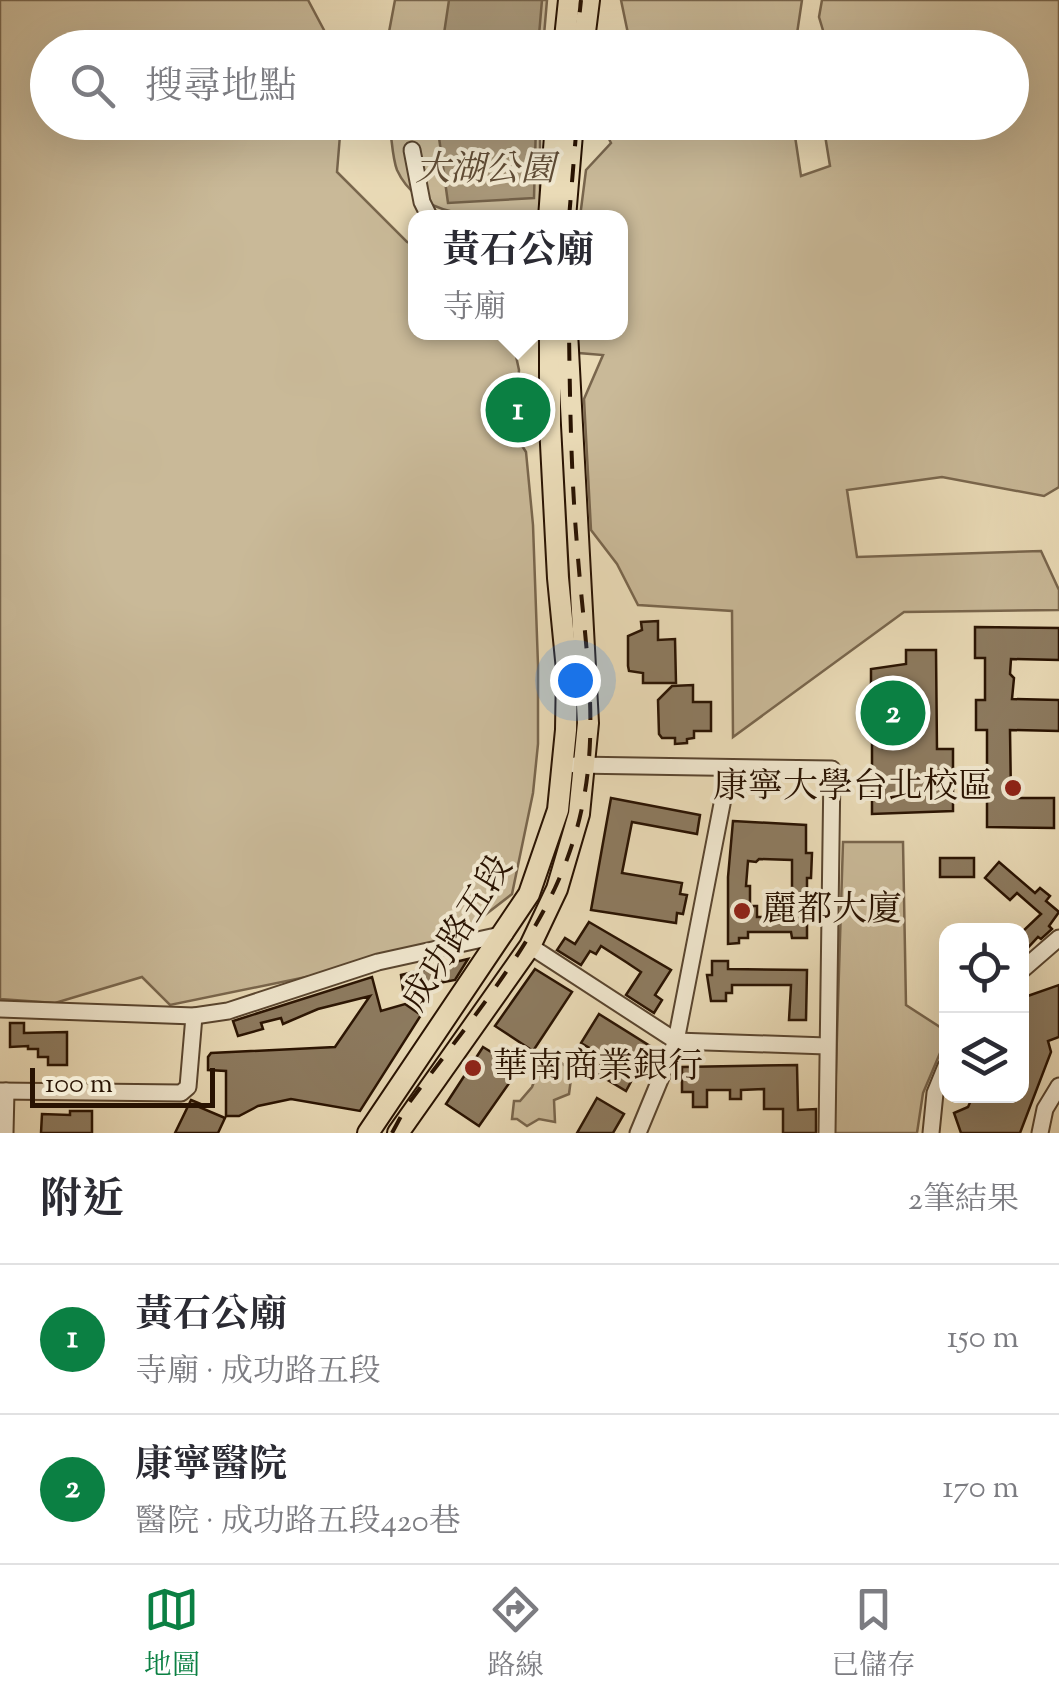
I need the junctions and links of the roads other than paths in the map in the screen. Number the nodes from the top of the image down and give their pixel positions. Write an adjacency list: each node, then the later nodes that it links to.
1 (569, 0): 3 (main road)
2 (588, 0): 4 (main road)
3 (566, 30)
4 (585, 30)
5 (555, 140): 9 (main road)
6 (572, 140): 10 (main road)
7 (412, 150): 8 (street)
8 (426, 210)
9 (550, 210)
10 (566, 210)
11 (550, 340): 13 (main road, 成功路五段)
12 (567, 340): 14 (main road, 成功路五段)
13 (562, 765): 14 (street); 16 (main road, 成功路五段)
14 (585, 766): 15 (street); 18 (main road, 成功路五段)
15 (729, 768): 22 (street); 23 (street)
16 (505, 934): 21 (street); 28 (main road, 成功路五段)
17 (1059, 938): 19 (street)
18 (530, 946): 22 (street); 29 (main road, 成功路五段)
19 (1029, 964)
20 (0, 1009): 21 (street)
21 (194, 1016): 26 (street)
22 (676, 1041): 23 (street); 30 (street)
23 (827, 1046): 31 (street)
24 (939, 1085): 32 (street)
25 (1059, 1086): 33 (street)
26 (3, 1091): 27 (street)
27 (6, 1133)
28 (368, 1133)
29 (398, 1133)
30 (638, 1133)
31 (828, 1133)
32 (931, 1133)
33 (1040, 1133)

